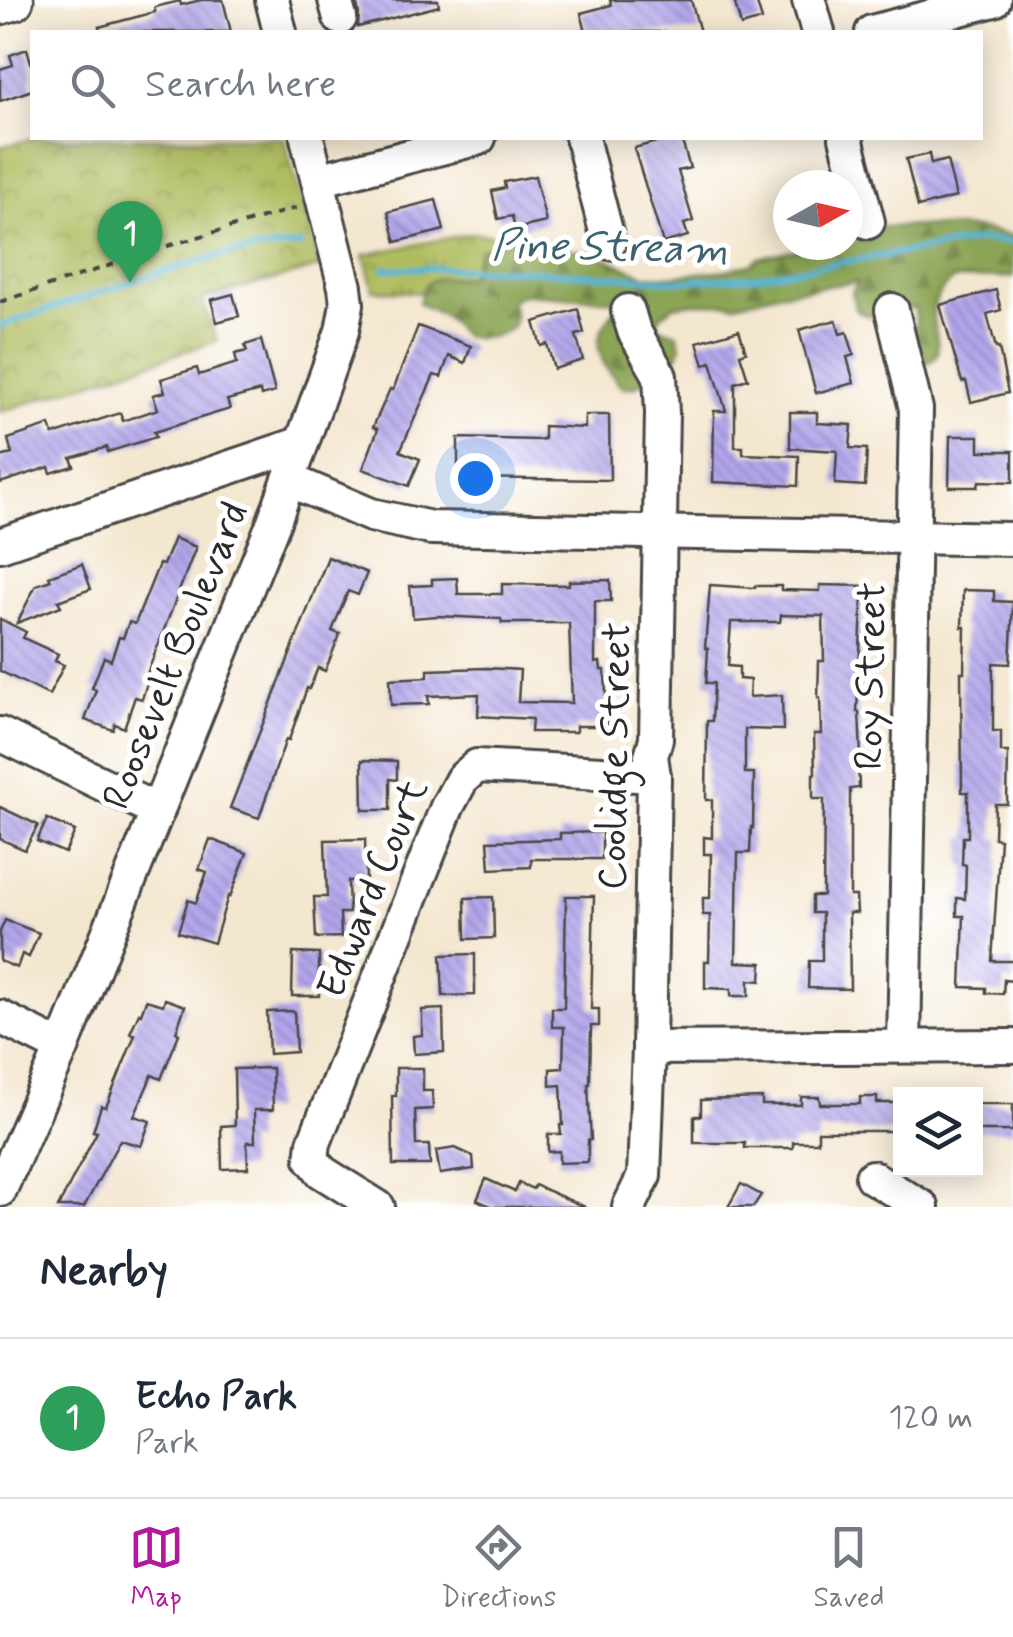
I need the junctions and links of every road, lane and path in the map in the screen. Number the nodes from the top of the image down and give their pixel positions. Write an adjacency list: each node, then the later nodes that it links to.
1 (13, 0): 5 (main road)
2 (272, 0): 6 (street)
3 (809, 0): 7 (street)
4 (994, 0): 8 (street)
5 (0, 4)
6 (280, 30)
7 (817, 30)
8 (880, 30)
9 (306, 140): 13 (street, Roosevelt Boulevard)
10 (472, 140): 13 (street)
11 (583, 140): 15 (street)
12 (847, 140): 14 (street)
13 (311, 193): 16 (path); 19 (street, Roosevelt Boulevard)
14 (868, 222)
15 (609, 243)
16 (0, 302)
17 (892, 310): 22 (street, Roy Street)
18 (628, 311): 21 (street, Coolidge Street)
19 (302, 443): 20 (street, Roosevelt Boulevard); 24 (street)
20 (289, 480): 21 (street); 27 (street, Roosevelt Boulevard)
21 (660, 532): 22 (street); 26 (street, Coolidge Street)
22 (914, 538): 23 (street); 29 (street, Roy Street)
23 (1013, 540)
24 (0, 545)
25 (0, 734): 27 (street)
26 (654, 776): 32 (street, Coolidge Street); 35 (street, Edward Court)
27 (158, 811): 31 (street, Roosevelt Boulevard)
28 (0, 1017): 31 (street)
29 (904, 1046): 30 (street); 32 (street)
30 (1013, 1046)
31 (62, 1048): 34 (street, Roosevelt Boulevard)
32 (650, 1048): 36 (street, Coolidge Street)
33 (872, 1177): 37 (street)
34 (0, 1190)
35 (378, 1207)
36 (629, 1207)
37 (922, 1207)

